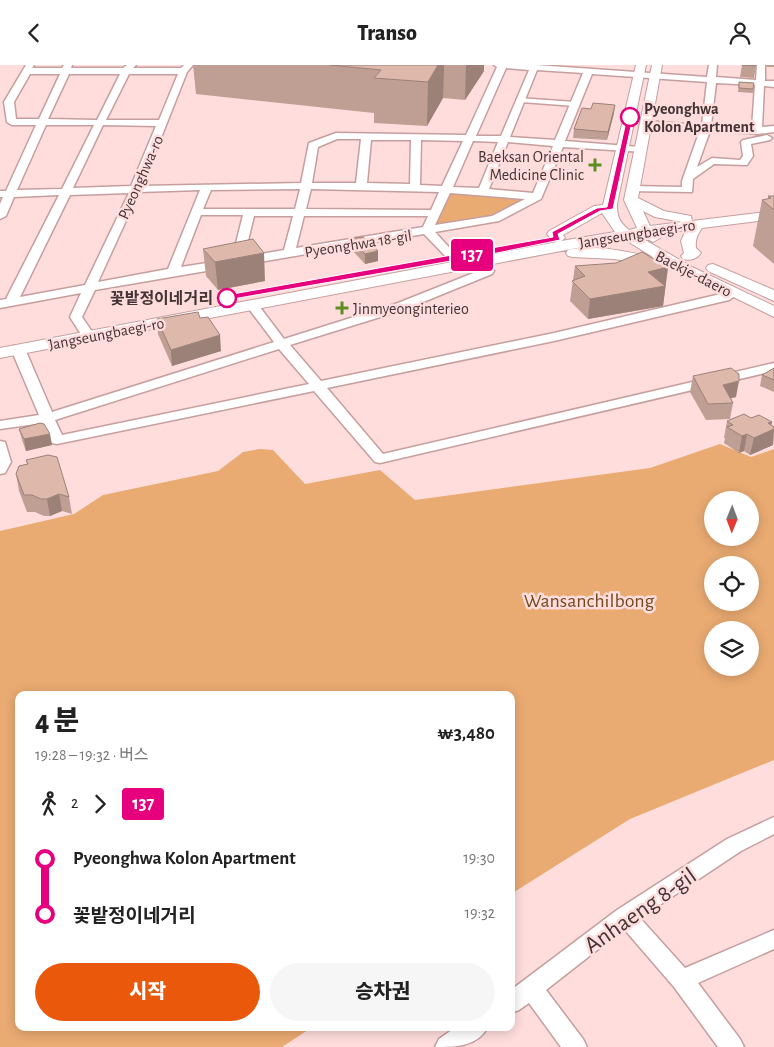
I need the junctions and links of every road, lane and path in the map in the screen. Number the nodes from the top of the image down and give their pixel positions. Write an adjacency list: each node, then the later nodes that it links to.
1 (498, 65): 2 (street)
2 (503, 65): 9 (street); 28 (street, Pyeonghwa 18-gil)
3 (713, 65): 13 (street)
4 (761, 65): 14 (street)
5 (28, 68): 6 (street); 18 (street)
6 (67, 68): 7 (street); 18 (street)
7 (129, 68): 8 (street); 19 (street)
8 (186, 68): 20 (street, Pyeonghwa-ro)
9 (534, 68): 12 (street); 16 (street)
10 (640, 70): 11 (street); 12 (street); 31 (street)
11 (656, 70): 13 (street); 21 (street)
12 (588, 71): 17 (street)
13 (712, 79): 14 (street); 22 (street)
14 (760, 83): 15 (street); 24 (street)
15 (774, 84)
16 (521, 100): 17 (street); 29 (street)
17 (575, 104): 30 (street)
18 (42, 123): 19 (street); 42 (street)
19 (101, 123): 20 (street); 41 (street)
20 (163, 123): 37 (street, Pyeonghwa-ro)
21 (646, 124): 22 (street); 32 (street)
22 (706, 129): 24 (street); 33 (street)
23 (774, 129): 24 (street)
24 (757, 131)
25 (366, 136): 26 (street); 34 (street); 35 (street, Pyeonghwa 18-gil)
26 (416, 137): 28 (street); 36 (street)
27 (774, 137): 33 (street)
28 (470, 138): 29 (street); 39 (street, Pyeonghwa 18-gil)
29 (504, 139): 30 (street); 40 (street)
30 (559, 143): 31 (street); 44 (street)
31 (622, 149): 32 (street); 46 (street)
32 (640, 150): 43 (street)
33 (688, 178): 43 (street)
34 (361, 186): 35 (street); 36 (street)
35 (306, 187): 38 (street); 49 (street, Pyeonghwa 18-gil)
36 (414, 187): 39 (street)
37 (136, 188): 38 (street); 41 (street); 65 (street, Pyeonghwa-ro)
38 (206, 188): 47 (street)
39 (447, 189): 40 (street); 50 (street, Pyeonghwa 18-gil)
40 (483, 191): 44 (street)
41 (67, 192): 42 (street); 67 (street)
42 (5, 194): 52 (street)
43 (632, 195): 53 (street); 54 (street)
44 (537, 197): 55 (street, Pyeonghwa 18-gil)
45 (774, 208): 53 (street, Jangseungbaegi-ro)
46 (610, 209): 56 (street); 57 (street)
47 (196, 212): 48 (street); 64 (street)
48 (249, 212): 49 (street); 63 (street)
49 (300, 212): 50 (street); 59 (street, Pyeonghwa 18-gil)
50 (436, 213): 55 (street, Pyeonghwa 18-gil)
51 (774, 215): 53 (street, Jangseungbaegi-ro)
52 (0, 216)
53 (690, 221): 54 (street, Jangseungbaegi-ro); 60 (street)
54 (643, 227): 56 (street, Jangseungbaegi-ro); 60 (street, Baekje-daero)
55 (427, 231): 59 (street, Pyeonghwa 18-gil); 61 (street)
56 (621, 231): 57 (street, Jangseungbaegi-ro); 58 (street, Jangseungbaegi-ro); 69 (street, Baekje-daero)
57 (558, 239): 61 (street, Jangseungbaegi-ro)
58 (542, 249): 62 (street, Jangseungbaegi-ro); 66 (street)
59 (289, 254): 63 (street, Pyeonghwa 18-gil)
60 (688, 256): 69 (street, Baekje-daero)
61 (453, 258): 70 (street, Jangseungbaegi-ro)
62 (480, 260): 68 (street, Jangseungbaegi-ro); 72 (street)
63 (237, 262): 64 (street, Pyeonghwa 18-gil)
64 (173, 272): 65 (street)
65 (88, 289): 67 (street); 70 (street, Pyeonghwa-ro)
66 (729, 296): 69 (street); 76 (street)
67 (6, 303)
68 (252, 305): 70 (street, Jangseungbaegi-ro); 72 (street)
69 (771, 305)
70 (86, 331): 71 (street, Jangseungbaegi-ro); 73 (street, Jangseungbaegi-ro)
71 (0, 343)
72 (281, 343): 76 (street); 77 (street)
73 (18, 349): 74 (street, Jangseungbaegi-ro); 77 (street)
74 (0, 353)
75 (774, 367): 76 (street)
76 (319, 387): 77 (street)
77 (46, 418): 78 (street)
78 (0, 425)
79 (0, 445): 80 (street)
80 (0, 470)
81 (774, 825): 82 (street, Anhaeng 8-gil)
82 (625, 916): 84 (street); 85 (street, Anhaeng 8-gil)
83 (774, 939): 84 (street)
84 (682, 980): 90 (street)
85 (532, 989): 86 (street, Anhaeng 8-gil); 89 (street)
86 (515, 1000)
87 (470, 1031): 88 (street)
88 (448, 1047)
89 (575, 1047)
90 (732, 1047)

